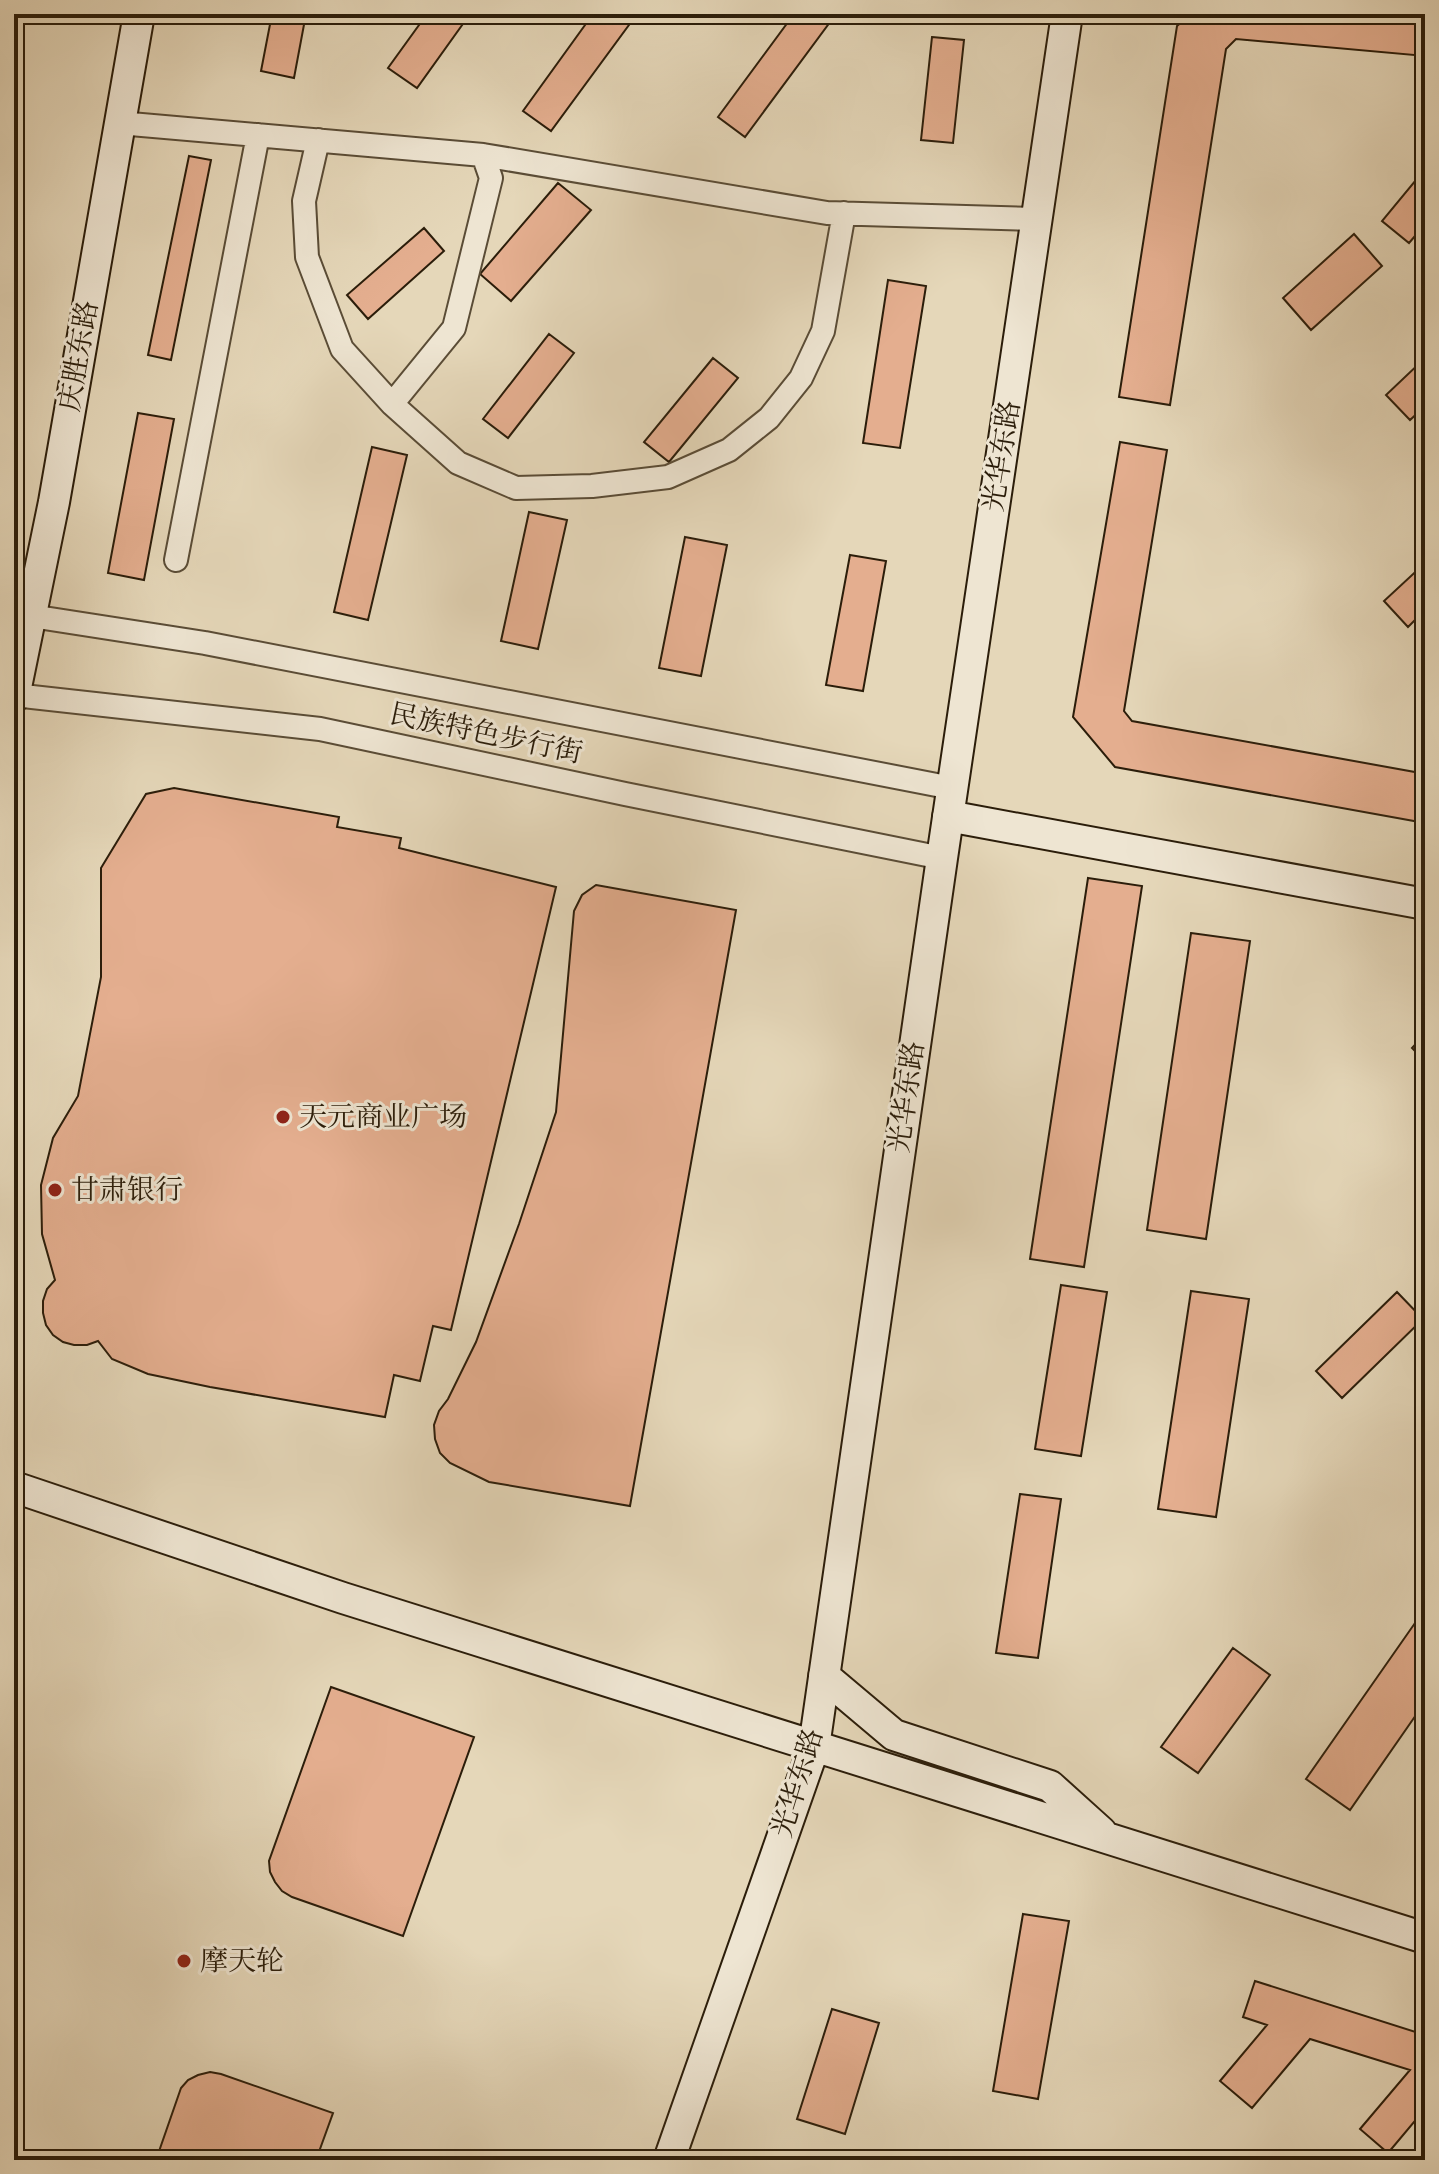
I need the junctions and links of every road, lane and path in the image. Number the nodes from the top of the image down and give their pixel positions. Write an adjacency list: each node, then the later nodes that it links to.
1 (139, 14): 3 (main road, 庆胜东路)
2 (1067, 14): 8 (main road, 光华东路)
3 (119, 123): 4 (street); 11 (main road, 庆胜东路)
4 (258, 135): 5 (street); 10 (street)
5 (318, 140): 6 (street); 9 (street)
6 (483, 155): 7 (street); 9 (street)
7 (844, 213): 8 (street); 9 (street)
8 (1037, 219): 14 (main road, 光华东路)
9 (392, 404)
10 (176, 560)
11 (31, 616): 12 (main road, 庆胜东路); 14 (street, 民族特色步行街)
12 (18, 657): 13 (main road, 庆胜东路)
13 (14, 696): 15 (street, 民族特色步行街)
14 (950, 802): 15 (main road, 光华东路); 16 (main road)
15 (942, 858): 18 (main road, 光华东路)
16 (1425, 904)
17 (14, 1487): 19 (main road)
18 (824, 1676): 19 (main road, 光华东路); 20 (main road)
19 (814, 1747): 20 (main road); 22 (main road, 光华东路)
20 (1108, 1839): 21 (main road)
21 (1425, 1938)
22 (669, 2160)

